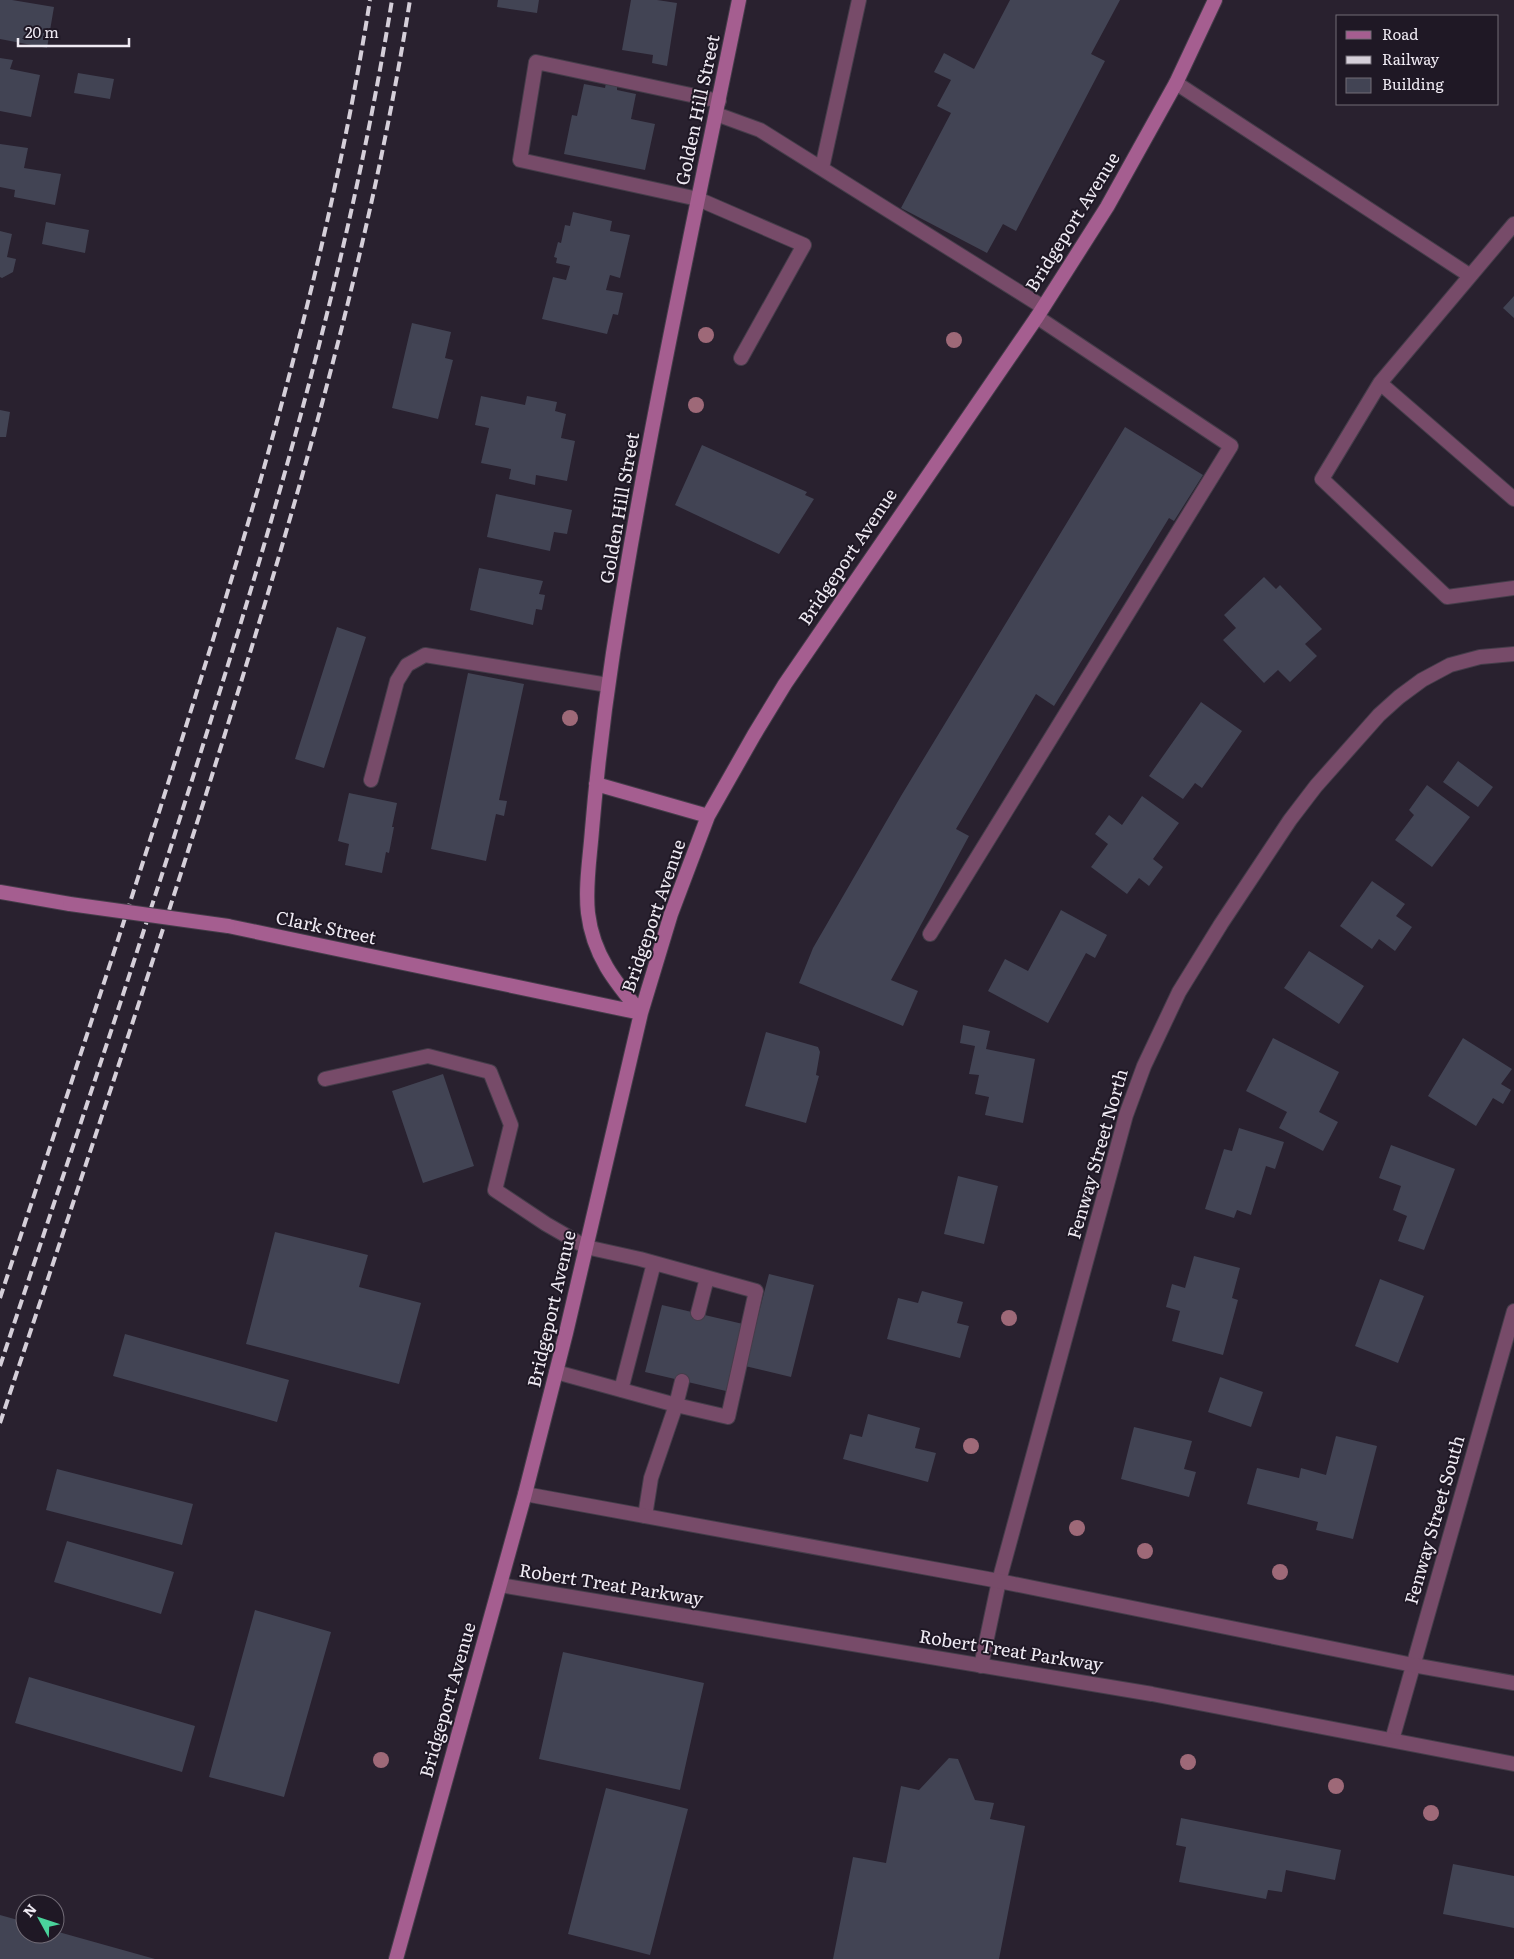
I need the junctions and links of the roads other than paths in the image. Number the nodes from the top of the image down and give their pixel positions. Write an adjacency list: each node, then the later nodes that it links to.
1 (739, 0): 5 (main road, Golden Hill Street)
2 (859, 0): 6 (street)
3 (1215, 0): 4 (main road, Bridgeport Avenue)
4 (1176, 83): 9 (street); 10 (main road, Bridgeport Avenue)
5 (717, 108): 6 (street); 7 (main road, Golden Hill Street); 7 (street)
6 (822, 168): 10 (street)
7 (698, 199): 11 (street); 16 (main road, Golden Hill Street)
8 (1514, 224): 9 (street)
9 (1469, 274): 12 (street)
10 (1040, 312): 19 (main road, Bridgeport Avenue); 21 (street)
11 (741, 358)
12 (1380, 383): 13 (street); 14 (street)
13 (1514, 499)
14 (1514, 588)
15 (1514, 654): 35 (street, Fenway Street North)
16 (608, 685): 17 (street); 18 (main road, Golden Hill Street)
17 (371, 780)
18 (596, 784): 19 (main road); 22 (main road, Golden Hill Street)
19 (708, 816): 22 (main road, Bridgeport Avenue)
20 (0, 892): 22 (main road, Clark Street, bridge)
21 (930, 934)
22 (641, 1013): 24 (main road, Bridgeport Avenue)
23 (325, 1079): 24 (street)
24 (586, 1247): 25 (street); 29 (main road, Bridgeport Avenue)
25 (654, 1263): 26 (street); 31 (street)
26 (707, 1278): 28 (street); 32 (street)
27 (1514, 1311): 37 (street, Fenway Street South)
28 (698, 1313)
29 (556, 1372): 31 (street); 33 (main road, Bridgeport Avenue)
30 (682, 1381): 32 (street)
31 (621, 1390): 32 (street)
32 (676, 1405): 34 (street)
33 (525, 1494): 34 (street); 36 (main road, Bridgeport Avenue)
34 (645, 1516): 35 (street)
35 (999, 1581): 37 (street); 38 (street, Fenway Street North)
36 (500, 1585): 38 (street, Robert Treat Parkway); 42 (main road, Bridgeport Avenue)
37 (1412, 1665): 39 (street); 40 (street, Fenway Street South)
38 (981, 1666): 40 (street, Robert Treat Parkway)
39 (1514, 1683)
40 (1392, 1740): 41 (street, Robert Treat Parkway)
41 (1514, 1764)
42 (396, 1959)

